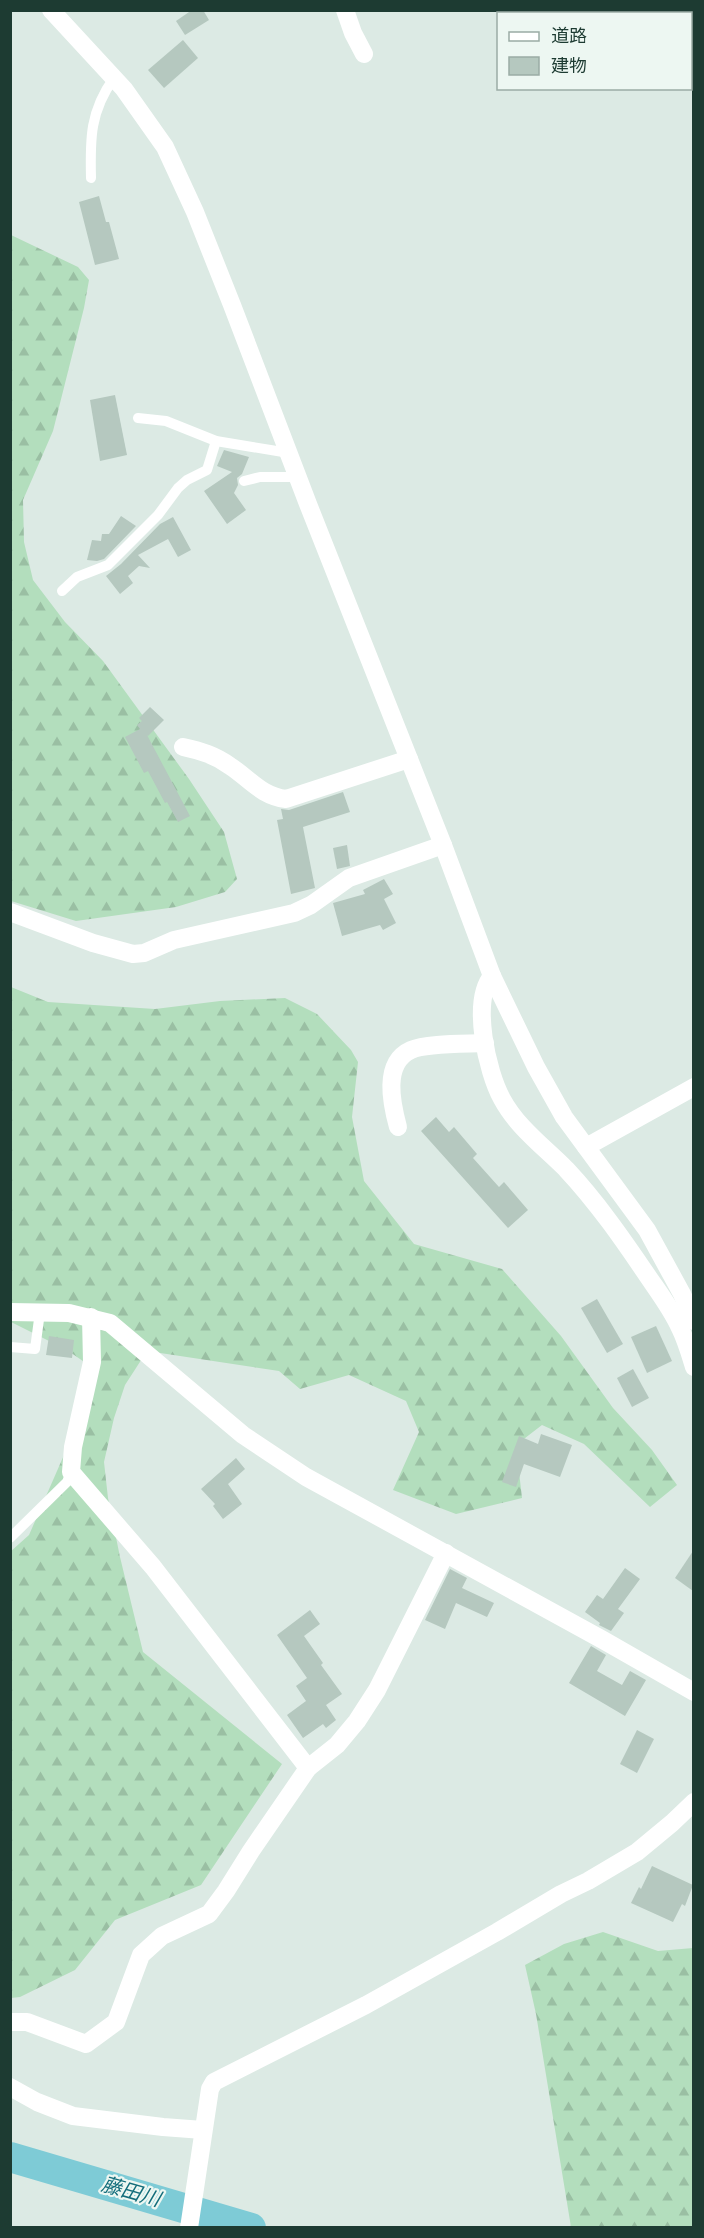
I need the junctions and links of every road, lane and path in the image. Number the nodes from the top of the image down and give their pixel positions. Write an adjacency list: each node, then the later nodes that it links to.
1 (51, 10): 4 (street)
2 (345, 10): 3 (street)
3 (363, 54)
4 (114, 78): 5 (lane); 8 (street)
5 (91, 178)
6 (138, 418): 7 (lane)
7 (216, 441): 8 (lane); 11 (lane)
8 (289, 453): 9 (street)
9 (298, 477): 10 (lane); 13 (street)
10 (244, 480)
11 (62, 591)
12 (183, 747): 13 (street)
13 (410, 759): 14 (street)
14 (443, 845): 15 (street); 16 (street)
15 (10, 912)
16 (492, 976): 17 (street); 20 (street)
17 (485, 1043): 19 (street); 26 (street)
18 (693, 1087): 20 (street)
19 (398, 1127)
20 (586, 1147): 24 (street)
21 (10, 1312): 22 (street)
22 (40, 1312): 23 (street); 25 (lane)
23 (91, 1317): 27 (street); 29 (street)
24 (693, 1321)
25 (10, 1347)
26 (693, 1367)
27 (71, 1472): 28 (lane); 31 (street)
28 (10, 1538)
29 (446, 1553): 30 (street); 31 (street)
30 (693, 1692)
31 (308, 1768): 33 (street)
32 (693, 1802): 35 (street)
33 (10, 2022)
34 (10, 2087): 35 (street)
35 (203, 2130): 36 (street)
36 (189, 2228)

